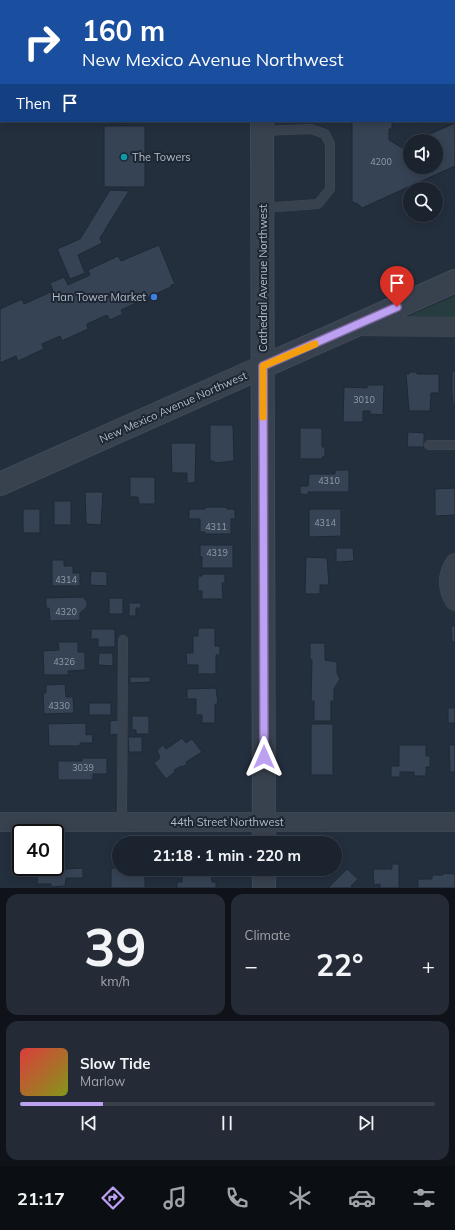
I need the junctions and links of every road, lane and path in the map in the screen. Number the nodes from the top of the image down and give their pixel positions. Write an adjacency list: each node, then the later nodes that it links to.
1 (311, 125): 2 (lane); 3 (lane)
2 (262, 126): 3 (street, Cathedral Avenue Northwest)
3 (262, 208): 7 (street, Cathedral Avenue Northwest)
4 (455, 281): 5 (street, New Mexico Avenue Northwest)
5 (355, 326): 6 (street); 7 (street, New Mexico Avenue Northwest)
6 (455, 327)
7 (263, 366): 10 (street, New Mexico Avenue Northwest); 17 (street, Cathedral Avenue Northwest)
8 (429, 445): 9 (lane)
9 (455, 445)
10 (0, 484)
11 (455, 563): 12 (street)
12 (455, 601)
13 (123, 640): 15 (lane)
14 (0, 822): 15 (street, 44th Street Northwest)
15 (122, 822): 17 (street, 44th Street Northwest)
16 (455, 822): 17 (street, 44th Street Northwest)
17 (264, 832)
18 (264, 876): 19 (street)
19 (264, 888)

